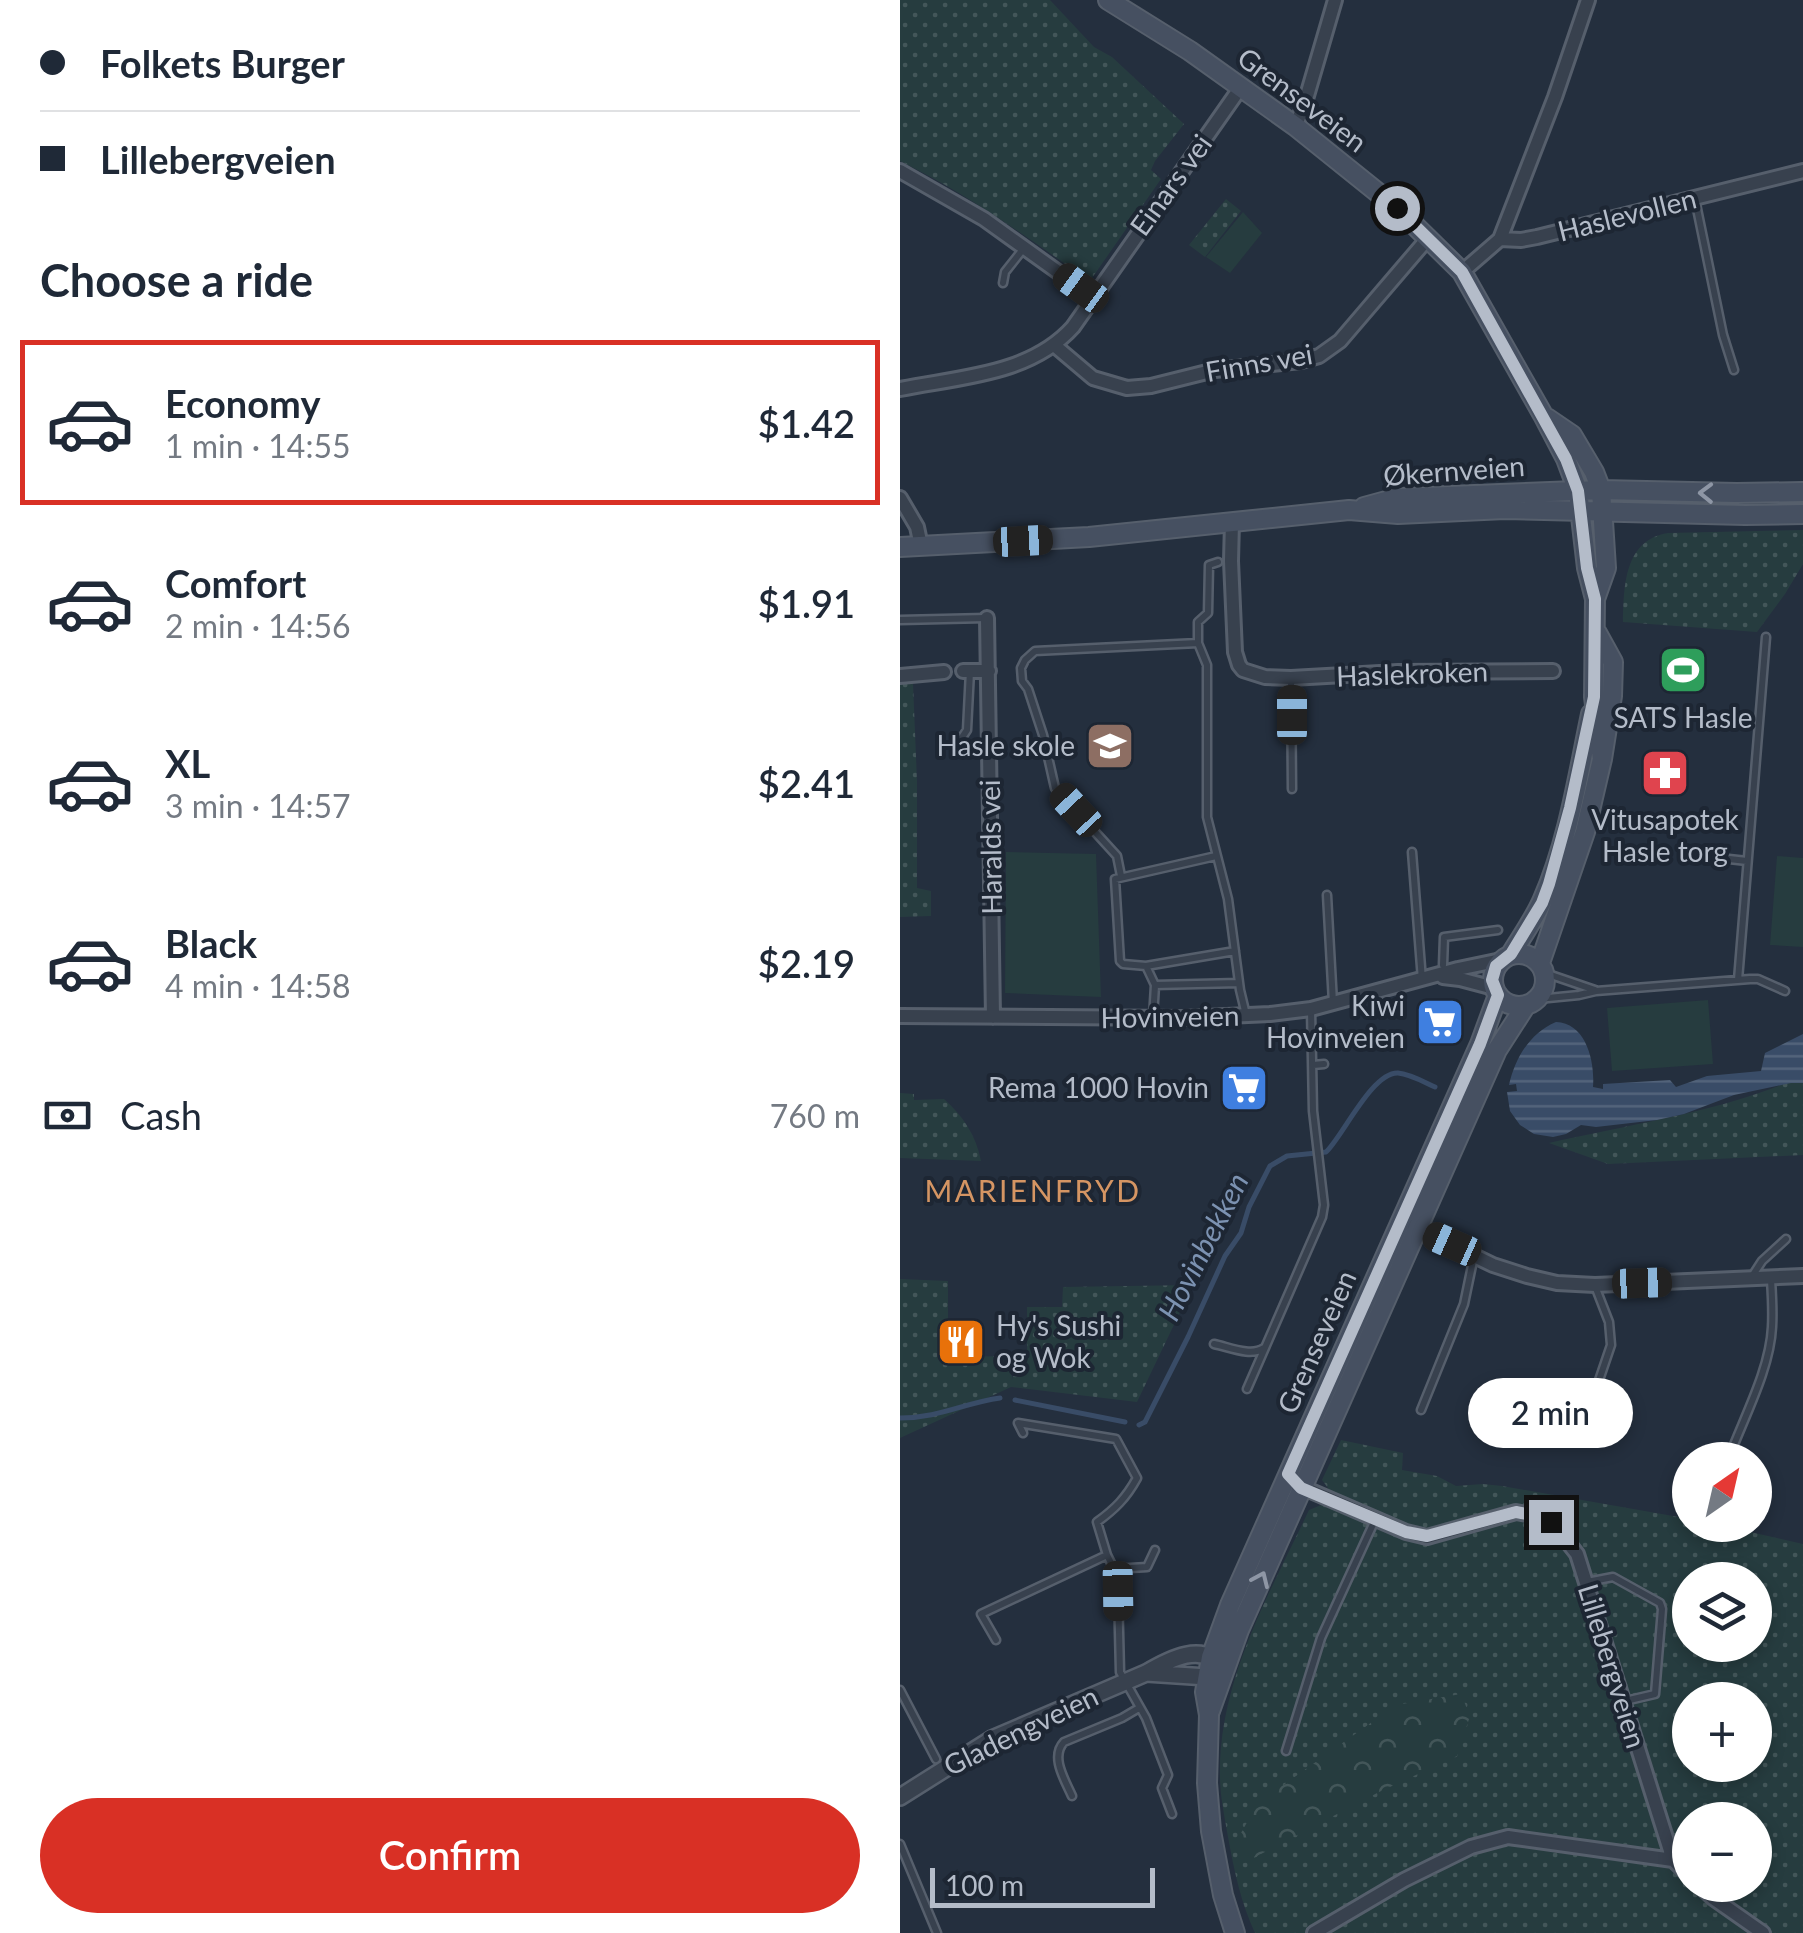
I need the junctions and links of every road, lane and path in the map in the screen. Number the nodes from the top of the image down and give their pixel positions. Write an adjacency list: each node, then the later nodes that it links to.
1 (1108, 0): 4 (main road, Grenseveien)
2 (1335, 0): 5 (street)
3 (1588, 0): 10 (street)
4 (1241, 87): 5 (main road, Grenseveien); 14 (street, Einars vei)
5 (1295, 126): 9 (main road, Grenseveien)
6 (900, 171): 11 (street)
7 (1803, 171): 8 (street, Haslevollen)
8 (1694, 198): 10 (street, Haslevollen); 16 (lane)
9 (1428, 237): 12 (main road, Grenseveien); 15 (street, Finns vei)
10 (1500, 238): 12 (street)
11 (1024, 247): 13 (lane); 14 (street)
12 (1462, 272): 18 (main road, Grenseveien)
13 (1002, 283)
14 (1094, 297): 15 (street, Einars vei)
15 (1054, 345): 17 (street, Einars vei)
16 (1734, 370)
17 (900, 389)
18 (1543, 415): 19 (main road, Grenseveien); 20 (main road, Grenseveien)
19 (1601, 490): 20 (main road, Økernveien); 21 (main road, Økernveien, one-way to 19); 25 (main road, Grenseveien)
20 (1578, 491): 23 (main road, Økernveien); 24 (main road, Grenseveien)
21 (1803, 492)
22 (900, 498): 28 (street)
23 (1349, 510): 24 (main road, Økernveien); 27 (main road, Økernveien)
24 (1582, 511): 25 (main road, Økernveien); 31 (main road, Grenseveien)
25 (1604, 512): 26 (main road, Økernveien); 31 (main road, Grenseveien)
26 (1803, 514)
27 (1232, 522): 28 (main road, Økernveien); 42 (street, Haslekroken)
28 (921, 546): 29 (main road, Økernveien)
29 (900, 547)
30 (1218, 562): 36 (lane)
31 (1595, 599): 34 (main road, Grenseveien)
32 (988, 618): 33 (lane); 38 (street, Haralds vei)
33 (900, 620)
34 (1595, 630): 43 (main road, Grenseveien); 45 (main road, Grenseveien)
35 (1766, 637): 50 (lane)
36 (1198, 643): 48 (lane); 51 (lane)
37 (966, 671): 38 (street); 44 (lane)
38 (990, 671): 69 (street, Haralds vei)
39 (1553, 671): 42 (street, Haslekroken)
40 (944, 672): 41 (street)
41 (900, 676)
42 (1291, 678): 46 (lane)
43 (1594, 697): 45 (main road, Grenseveien); 55 (main road, Grenseveien)
44 (957, 744)
45 (1602, 759): 57 (main road, Grenseveien)
46 (1292, 789)
47 (1412, 852): 58 (lane)
48 (1216, 856): 51 (lane); 54 (lane)
49 (1720, 858): 50 (lane)
50 (1747, 861): 59 (lane)
51 (1121, 876): 56 (lane)
52 (1327, 895): 66 (lane)
53 (1498, 930): 58 (lane)
54 (1235, 951): 56 (lane); 60 (lane)
55 (1506, 957): 57 (main road); 58 (street, Hovinveien); 63 (main road)
56 (1146, 966): 61 (lane)
57 (1542, 968): 62 (lane); 65 (main road)
58 (1433, 974): 63 (street, Hovinveien); 66 (street, Hovinveien)
59 (1738, 980): 62 (lane); 64 (lane)
60 (1239, 983): 61 (lane); 70 (lane)
61 (1155, 985): 71 (lane)
62 (1596, 990): 65 (lane)
63 (1496, 991): 65 (main road); 74 (main road, Grenseveien)
64 (1785, 991)
65 (1532, 1002): 74 (main road, Grenseveien)
66 (1333, 1003): 67 (street, Hovinveien)
67 (1310, 1009): 70 (street, Hovinveien); 73 (lane)
68 (900, 1016): 69 (street, Hovinveien)
69 (993, 1016): 71 (street, Hovinveien)
70 (1246, 1016): 71 (street, Hovinveien)
71 (1153, 1018)
72 (1324, 1064): 73 (lane)
73 (1313, 1065): 82 (lane)
74 (1409, 1225): 76 (street); 88 (main road, Grenseveien)
75 (1786, 1239): 79 (lane)
76 (1474, 1255): 80 (street); 84 (lane)
77 (1803, 1276): 78 (street)
78 (1771, 1278): 79 (street); 87 (lane)
79 (1751, 1279): 80 (street)
80 (1595, 1285): 86 (lane)
81 (1214, 1344): 82 (lane)
82 (1266, 1347): 83 (lane)
83 (1247, 1389)
84 (1421, 1410)
85 (1023, 1432): 91 (lane)
86 (1578, 1442)
87 (1735, 1442)
88 (1295, 1481): 89 (street, Lillebergveien); 95 (main road, Grenseveien)
89 (1376, 1519): 93 (street, Lillebergveien); 102 (lane)
90 (1155, 1550): 92 (lane)
91 (1107, 1554): 92 (lane); 94 (lane)
92 (1114, 1569): 96 (lane)
93 (1586, 1582): 98 (street, Lillebergveien); 98 (lane)
94 (996, 1640)
95 (1214, 1668): 96 (street, Gladengveien); 112 (main road, Grenseveien)
96 (1124, 1682): 99 (lane); 104 (street, Gladengveien)
97 (900, 1690): 100 (lane)
98 (1624, 1701): 108 (street, Lillebergveien)
99 (1138, 1708): 105 (lane); 106 (lane)
100 (910, 1709): 101 (lane); 103 (lane)
101 (900, 1714)
102 (1286, 1751)
103 (936, 1759)
104 (900, 1796)
105 (1072, 1796)
106 (1172, 1814)
107 (900, 1844): 111 (lane)
108 (1672, 1857)
109 (1672, 1860): 113 (street)
110 (1719, 1902): 114 (street)
111 (937, 1933)
112 (1234, 1933)
113 (1314, 1933)
114 (1763, 1933)

